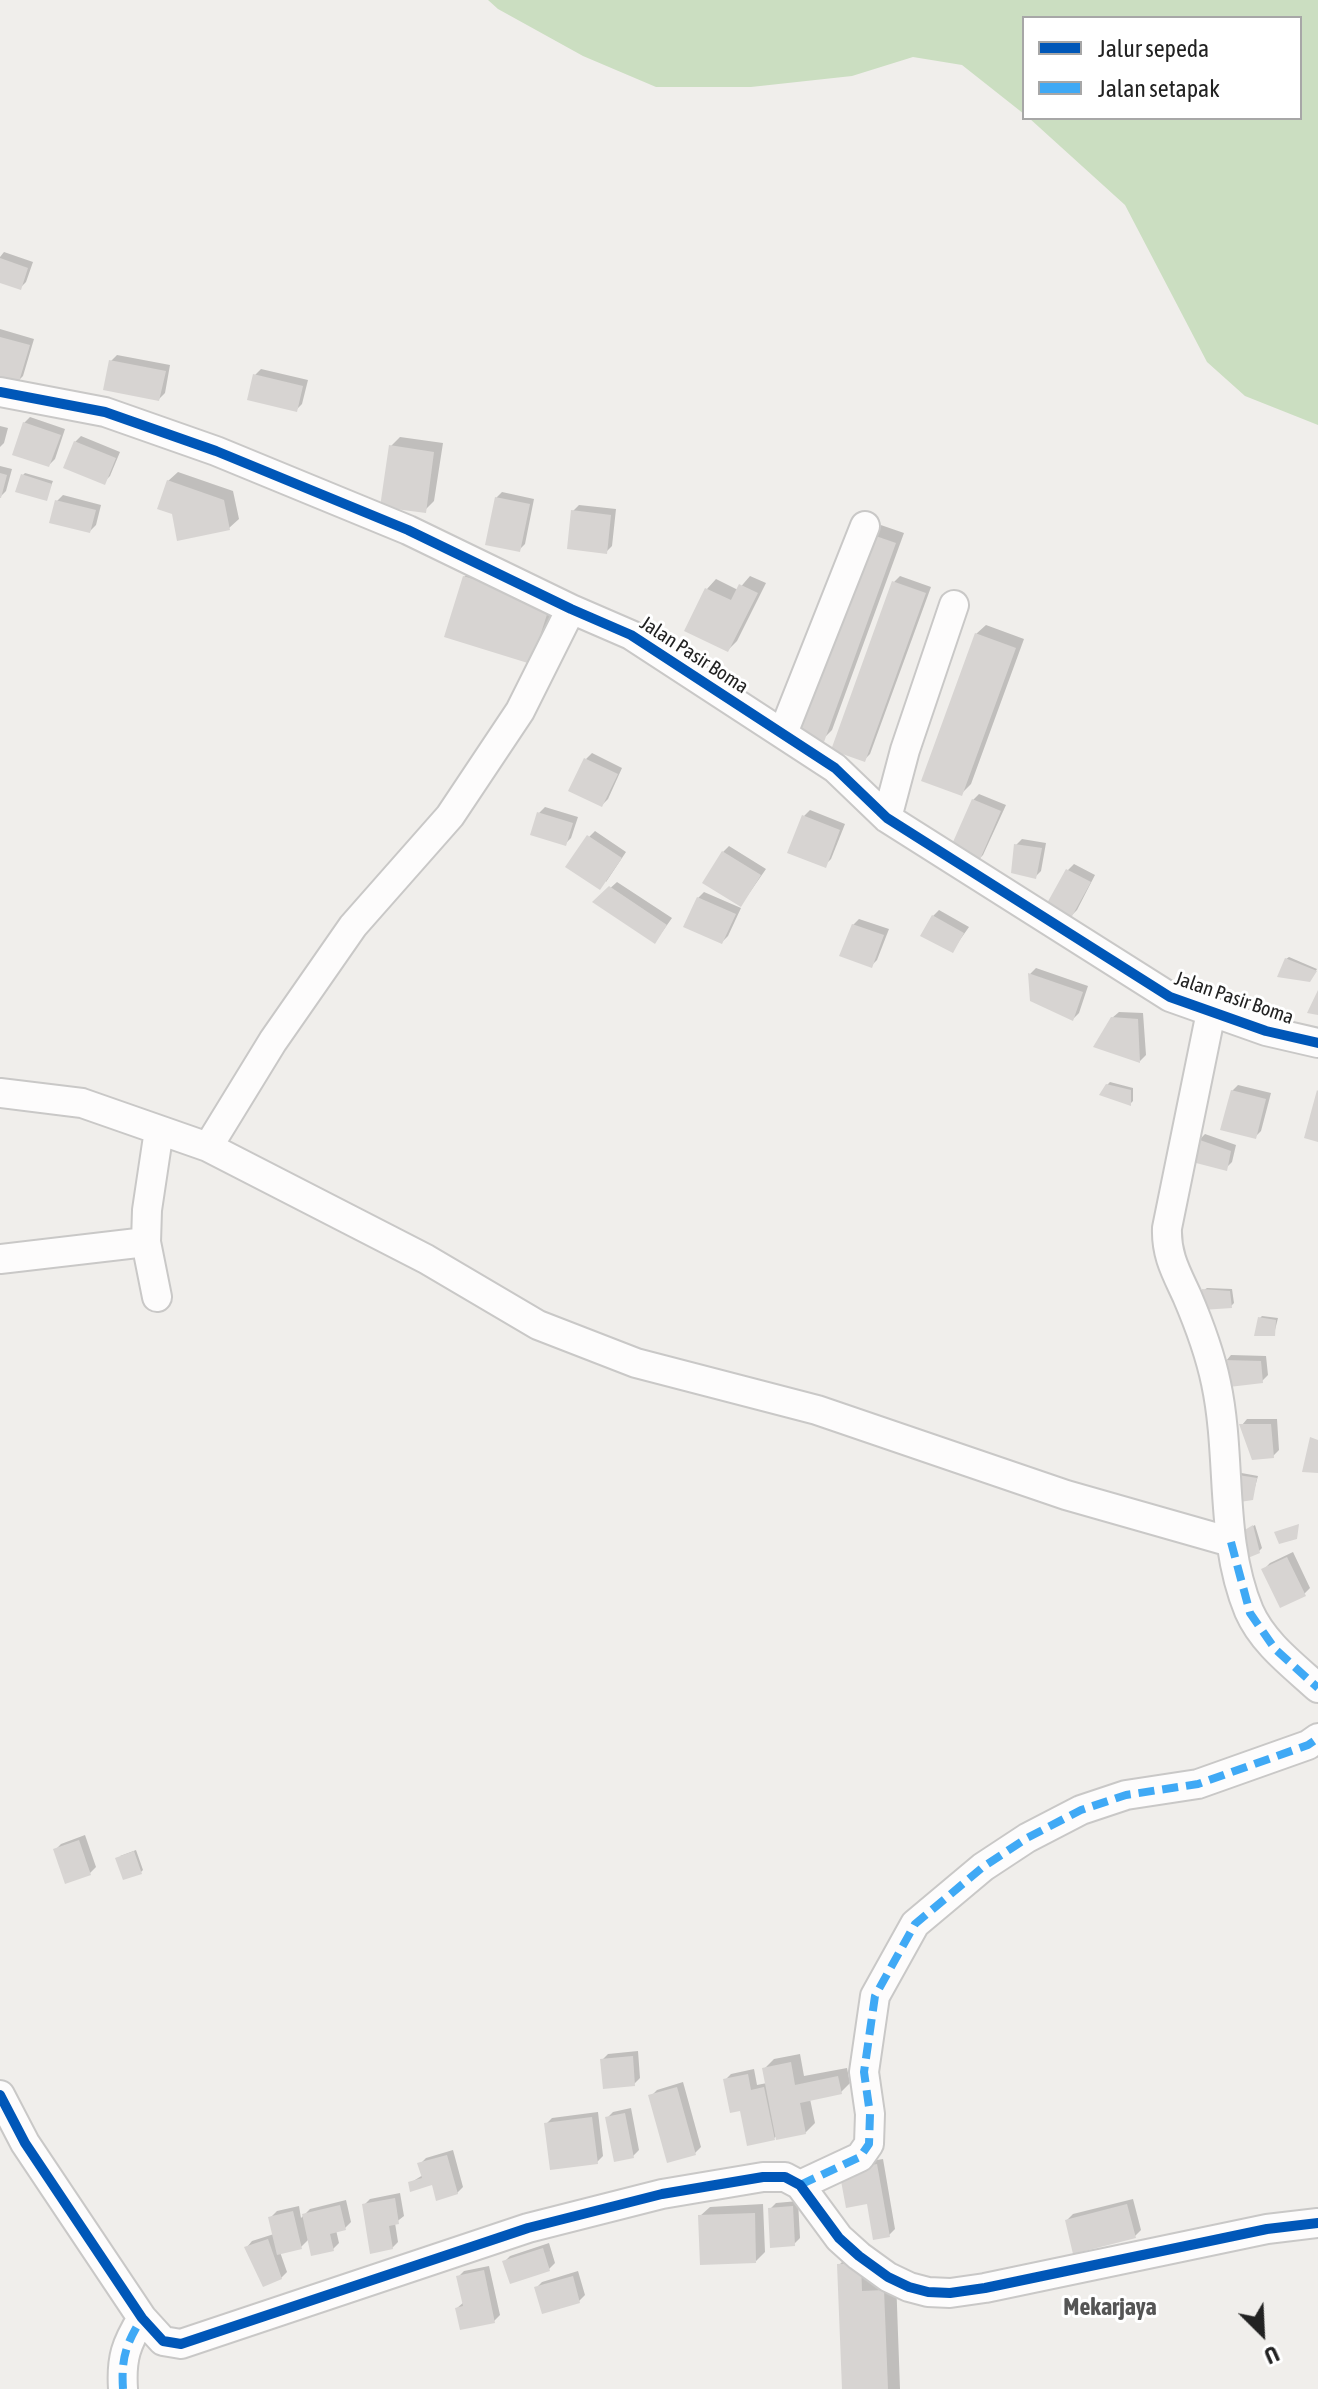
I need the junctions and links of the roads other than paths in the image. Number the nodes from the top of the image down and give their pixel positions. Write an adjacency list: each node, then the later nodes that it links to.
1 (0, 392): 4 (street, Jalan Pasir Boma)
2 (865, 526): 5 (street)
3 (954, 605): 6 (street)
4 (571, 609): 5 (street, Jalan Pasir Boma); 11 (street)
5 (783, 733): 6 (street, Jalan Pasir Boma)
6 (887, 818): 7 (street, Jalan Pasir Boma)
7 (1211, 1012): 8 (street, Jalan Pasir Boma); 15 (street)
8 (1318, 1043)
9 (0, 1093): 10 (street)
10 (159, 1130): 11 (street); 12 (street)
11 (208, 1147): 15 (street)
12 (146, 1242): 13 (street); 14 (street)
13 (0, 1259)
14 (157, 1297)
15 (1231, 1542): 16 (street)
16 (1318, 1688)
17 (1318, 1738): 19 (street)
18 (0, 2095): 21 (street)
19 (800, 2185): 20 (street); 21 (street)
20 (1318, 2223)
21 (142, 2318): 22 (street)
22 (123, 2389)

